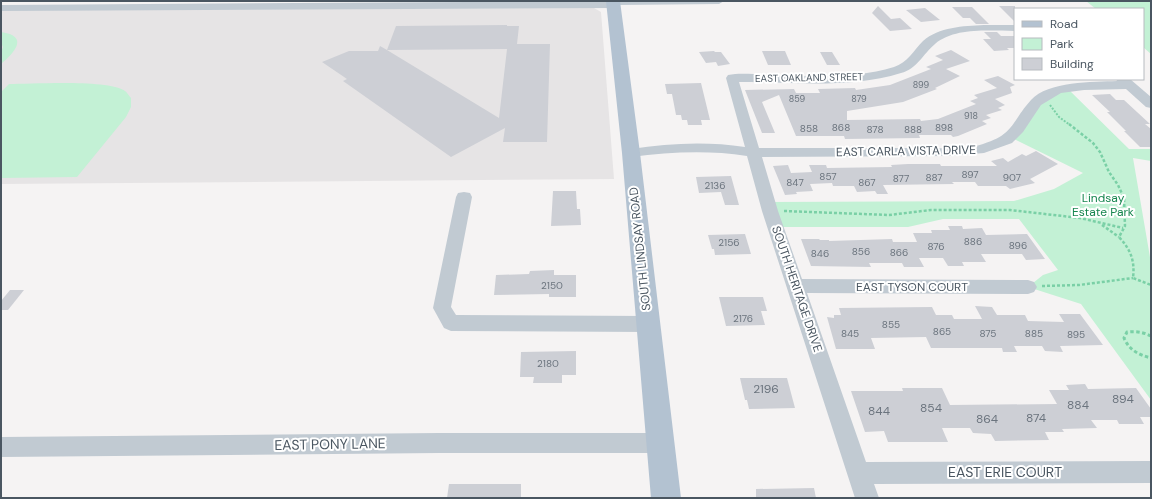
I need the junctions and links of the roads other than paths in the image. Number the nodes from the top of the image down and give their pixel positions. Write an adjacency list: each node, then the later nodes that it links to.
1 (647, 1): 2 (street); 3 (street)
2 (719, 1)
3 (613, 3): 4 (street); 11 (main road, SOUTH LINDSAY ROAD)
4 (130, 4): 5 (street)
5 (1, 8)
6 (1014, 28): 7 (street, EAST OAKLAND STREET)
7 (732, 78): 10 (street, SOUTH HERITAGE DRIVE)
8 (1126, 82): 9 (street); 10 (street, EAST CARLA VISTA DRIVE)
9 (1151, 104)
10 (753, 152): 11 (street, EAST CARLA VISTA DRIVE); 13 (street, SOUTH HERITAGE DRIVE)
11 (631, 153): 15 (main road, SOUTH LINDSAY ROAD)
12 (464, 197): 15 (street)
13 (796, 286): 14 (street, EAST TYSON COURT); 19 (street, SOUTH HERITAGE DRIVE)
14 (1028, 287)
15 (648, 324): 16 (main road, SOUTH LINDSAY ROAD)
16 (660, 443): 17 (street, EAST PONY LANE); 20 (main road, SOUTH LINDSAY ROAD)
17 (1, 448)
18 (1151, 472): 19 (street, EAST ERIE COURT)
19 (858, 473): 21 (street, SOUTH HERITAGE DRIVE)
20 (666, 498)
21 (867, 498)

